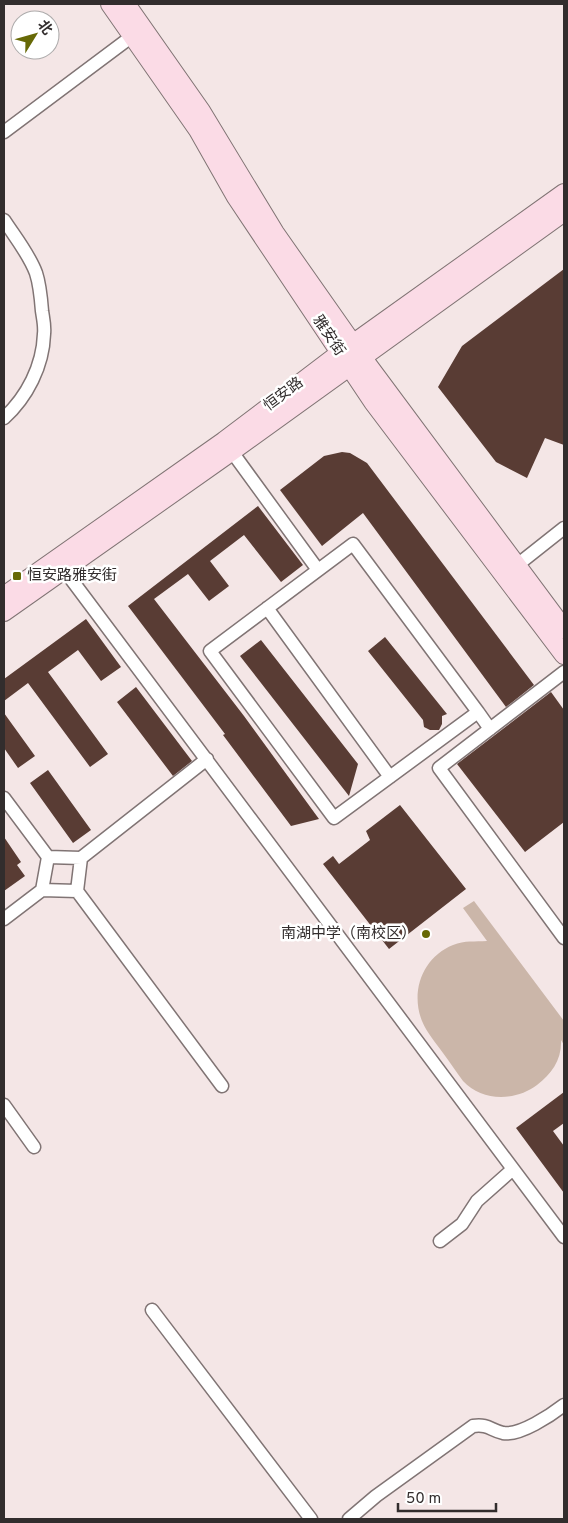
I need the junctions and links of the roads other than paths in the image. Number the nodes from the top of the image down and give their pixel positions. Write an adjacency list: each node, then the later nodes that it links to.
1 (110, 4): 3 (main road, 雅安街)
2 (126, 4): 3 (main road, 雅安街)
3 (138, 32): 4 (street); 8 (main road, 雅安街)
4 (4, 132)
5 (564, 193): 8 (main road, 恒安路)
6 (564, 212): 8 (main road, 恒安路)
7 (4, 220): 9 (street)
8 (351, 355): 10 (main road, 恒安路); 13 (main road, 雅安街); 19 (main road, 雅安街)
9 (4, 418)
10 (227, 446): 12 (main road, 恒安路); 14 (street)
11 (564, 528): 13 (street)
12 (60, 564): 15 (main road, 恒安路); 17 (main road, 恒安路); 23 (street)
13 (516, 566): 18 (main road, 雅安街)
14 (318, 570): 16 (street); 21 (street)
15 (4, 596)
16 (267, 608): 24 (street); 24 (street)
17 (4, 612)
18 (564, 629)
19 (564, 655)
20 (564, 672): 22 (street)
21 (478, 712): 22 (street); 24 (street)
22 (490, 728): 31 (street)
23 (207, 759): 27 (street); 35 (street)
24 (390, 776)
25 (4, 798): 26 (street)
26 (48, 857): 27 (street); 28 (street)
27 (81, 858): 29 (street)
28 (42, 890): 29 (street); 30 (street)
29 (77, 891): 32 (street)
30 (4, 920)
31 (564, 938)
32 (222, 1086)
33 (4, 1105): 34 (street)
34 (34, 1147)
35 (513, 1169): 36 (street); 37 (street)
36 (564, 1237)
37 (440, 1241)
38 (152, 1310): 40 (street)
39 (564, 1405): 41 (street)
40 (311, 1519)
41 (349, 1519)

